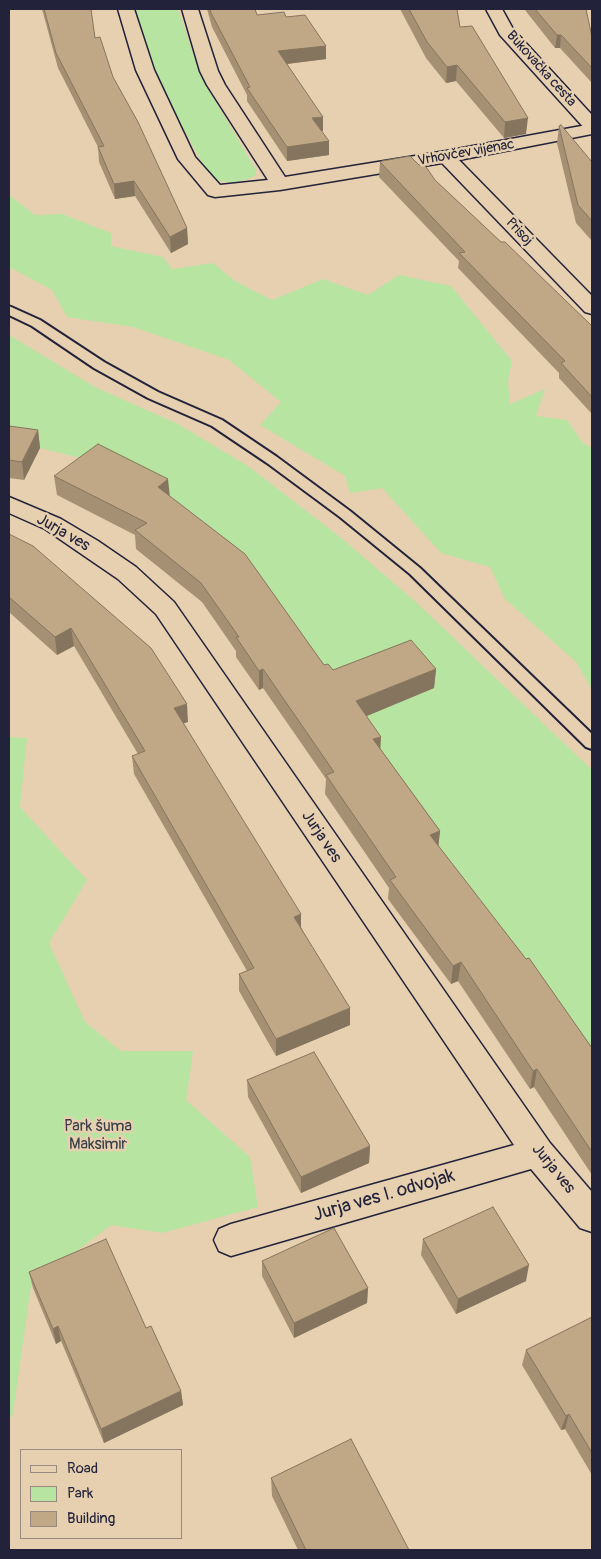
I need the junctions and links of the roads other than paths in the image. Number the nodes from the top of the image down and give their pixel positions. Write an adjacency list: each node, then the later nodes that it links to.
1 (126, 9): 6 (street, Vrhovčev vijenac)
2 (190, 9): 6 (street)
3 (494, 9): 4 (street, Bukovačka cesta)
4 (592, 127): 5 (street, Vrhovčev vijenac)
5 (446, 157): 6 (street, Vrhovčev vijenac); 7 (street, Prisoj)
6 (280, 184)
7 (592, 308)
8 (9, 310): 10 (lane)
9 (9, 504): 11 (street, Jurja ves)
10 (592, 743)
11 (538, 1152): 12 (street, Jurja ves); 13 (street, Jurja ves I. odvojak)
12 (592, 1217)
13 (231, 1240)

